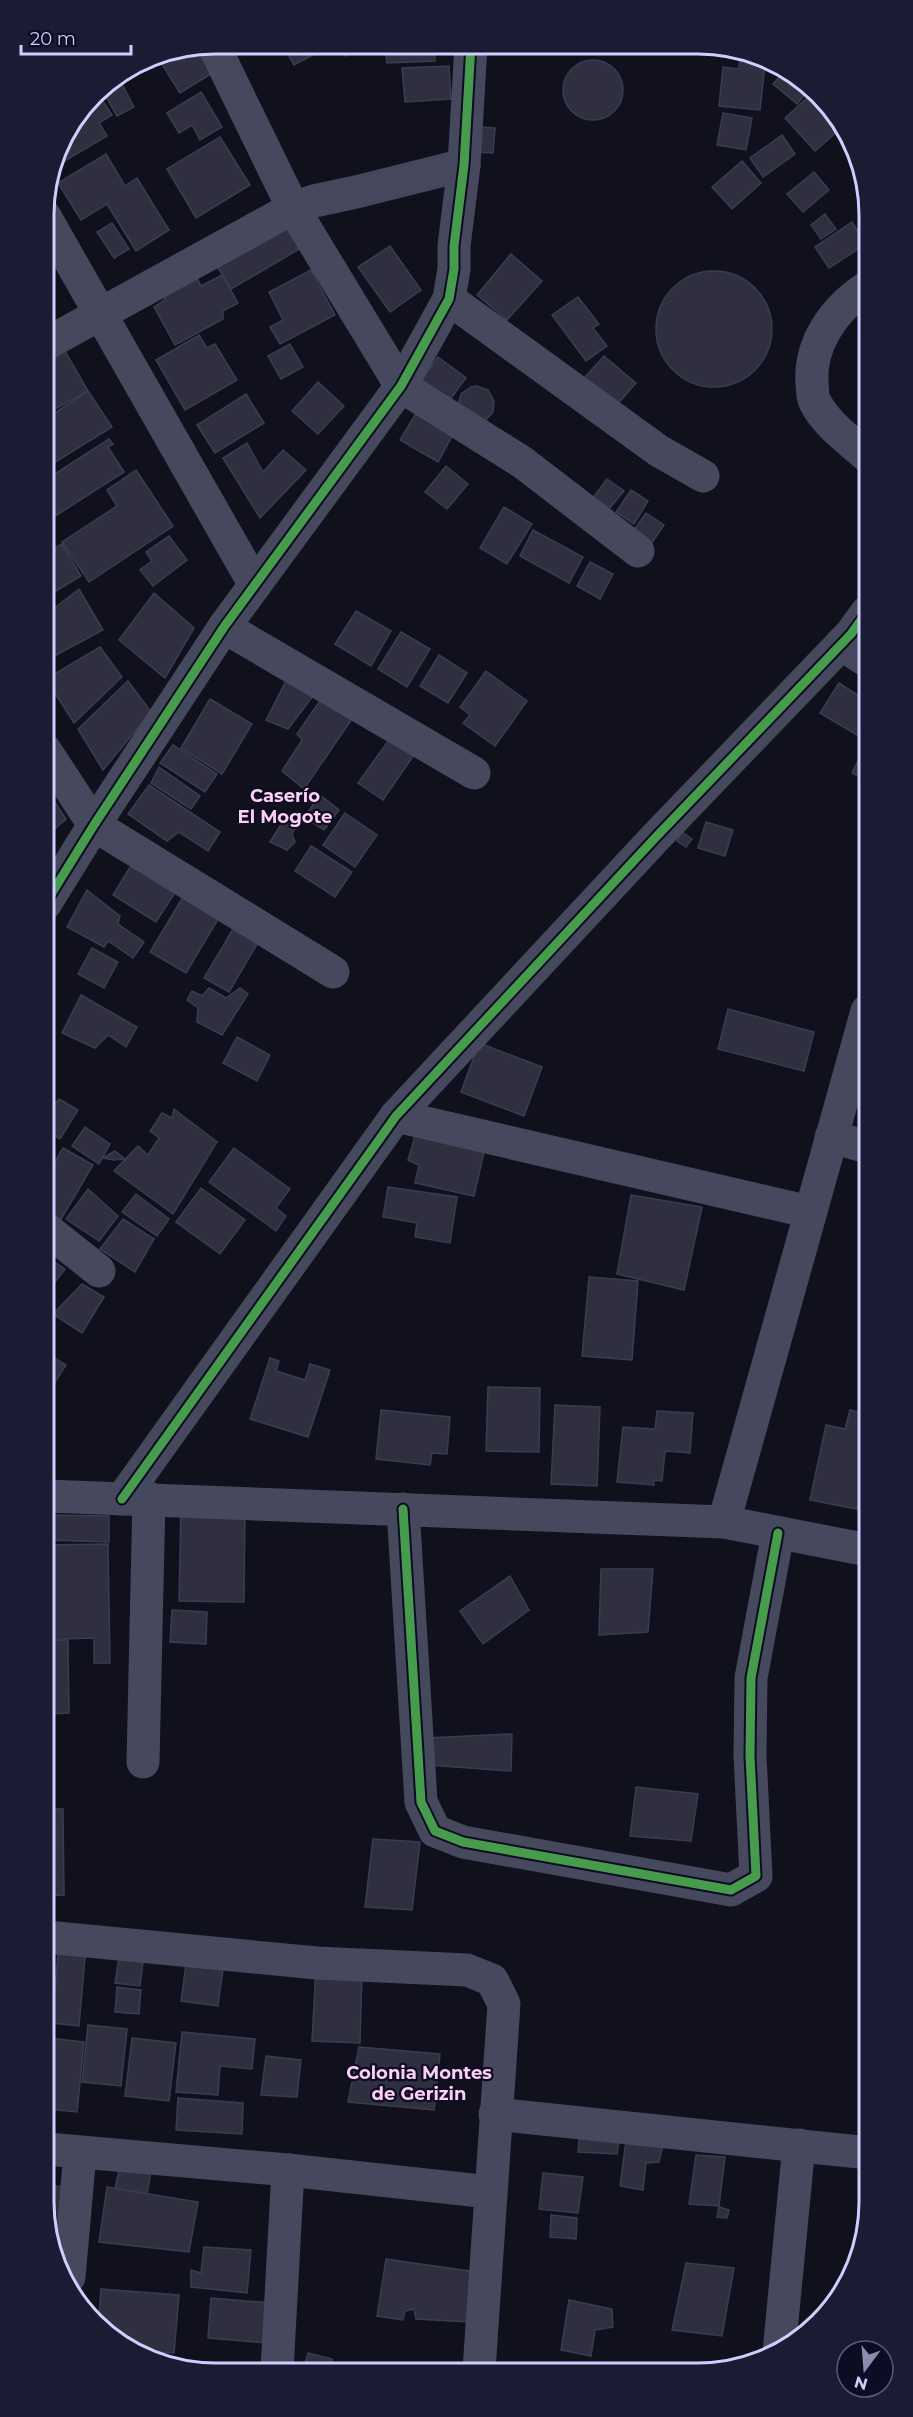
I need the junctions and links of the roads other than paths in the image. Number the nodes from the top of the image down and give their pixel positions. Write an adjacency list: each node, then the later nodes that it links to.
1 (218, 54): 4 (street)
2 (470, 54): 3 (street)
3 (464, 165): 4 (street); 7 (street)
4 (293, 208): 8 (street); 10 (street)
5 (54, 233): 8 (street)
6 (859, 292): 11 (street)
7 (449, 298): 10 (street); 12 (street)
8 (99, 313): 9 (street); 14 (street)
9 (54, 339)
10 (401, 386): 13 (street); 14 (street)
11 (859, 449)
12 (703, 476)
13 (638, 551)
14 (255, 585): 16 (street)
15 (859, 623): 17 (street)
16 (224, 627): 19 (street); 20 (street)
17 (854, 653): 24 (street)
18 (54, 764): 20 (street)
19 (474, 773)
20 (94, 825): 21 (street); 22 (street)
21 (54, 889)
22 (333, 972)
23 (859, 1039): 25 (street)
24 (396, 1116): 27 (street); 31 (street)
25 (831, 1137): 26 (street); 27 (street)
26 (859, 1145)
27 (810, 1212): 33 (street)
28 (54, 1235): 29 (street)
29 (99, 1271)
30 (54, 1496): 31 (street)
31 (135, 1499): 32 (street); 36 (street)
32 (403, 1509): 33 (street); 34 (street)
33 (724, 1522): 34 (street)
34 (778, 1533): 35 (street)
35 (859, 1548)
36 (143, 1762)
37 (54, 1938): 38 (street)
38 (495, 2114): 39 (street); 44 (street)
39 (799, 2145): 41 (street); 46 (street)
40 (54, 2150): 42 (street)
41 (859, 2152)
42 (81, 2153): 43 (street); 45 (street)
43 (288, 2169): 44 (street); 47 (street)
44 (490, 2192): 48 (street)
45 (70, 2270)
46 (780, 2340)
47 (277, 2363)
48 (479, 2363)

